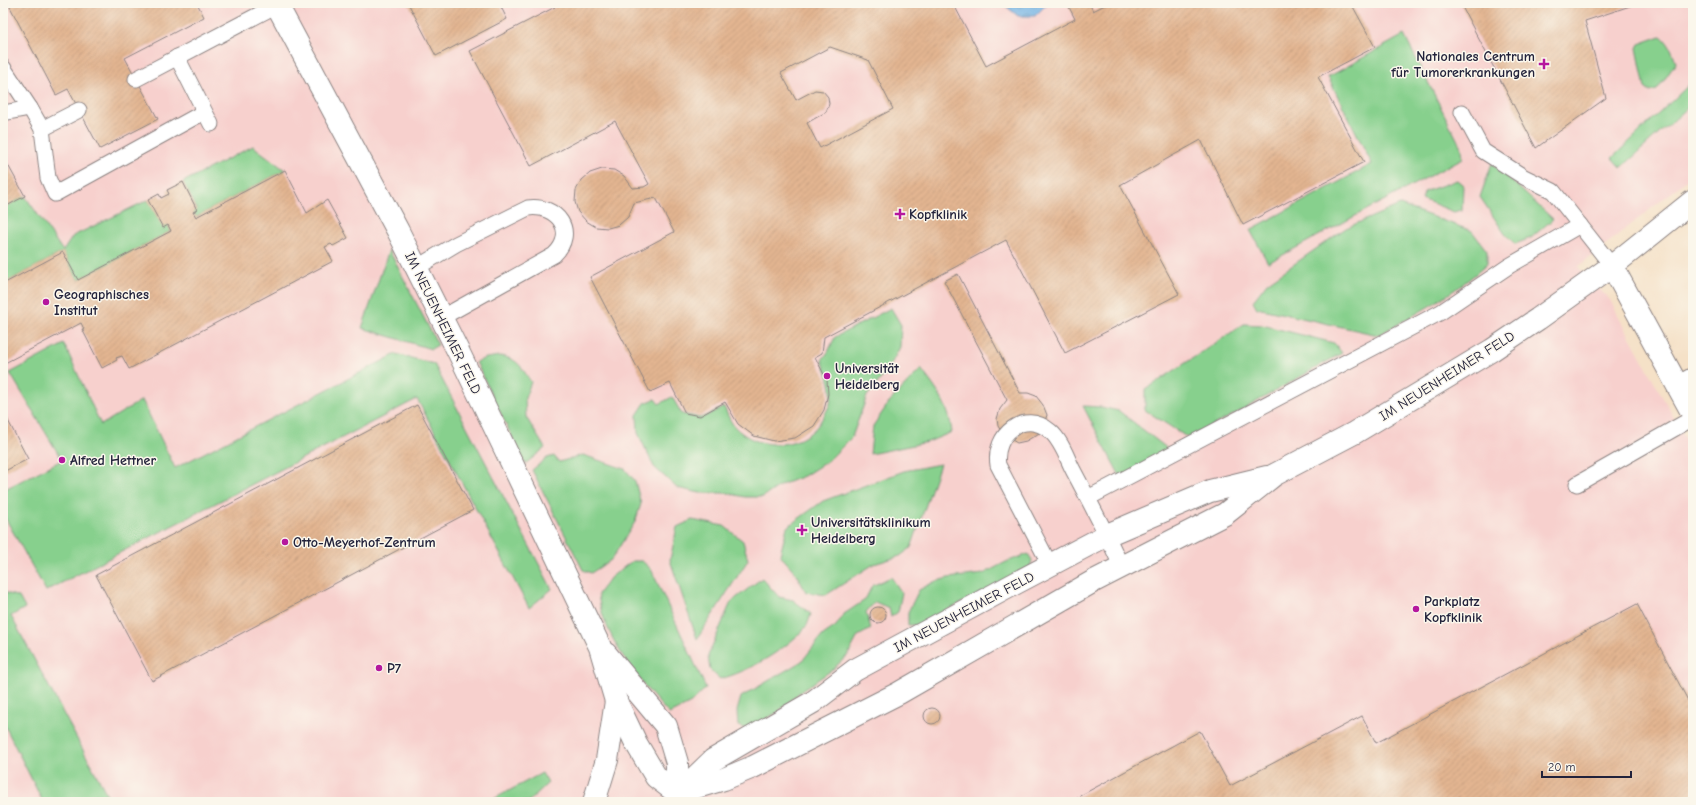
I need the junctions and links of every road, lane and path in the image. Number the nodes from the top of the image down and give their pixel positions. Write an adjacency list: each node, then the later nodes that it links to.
1 (276, 4): 2 (lane); 13 (street, IM NEUENHEIMER FELD)
2 (177, 57): 4 (lane); 9 (lane)
3 (3, 67): 5 (lane)
4 (136, 79)
5 (30, 108): 8 (lane); 9 (lane)
6 (79, 110): 9 (lane)
7 (1462, 112): 11 (lane)
8 (3, 113)
9 (42, 129)
10 (1693, 201): 12 (street, IM NEUENHEIMER FELD)
11 (1580, 225): 12 (lane); 20 (lane)
12 (1612, 266): 15 (street); 18 (street, IM NEUENHEIMER FELD)
13 (416, 268): 14 (street, IM NEUENHEIMER FELD); 14 (lane)
14 (441, 318): 24 (street, IM NEUENHEIMER FELD)
15 (1685, 380): 16 (street)
16 (1693, 414)
17 (1693, 418): 19 (lane)
18 (1274, 475): 21 (street, IM NEUENHEIMER FELD); 23 (street, IM NEUENHEIMER FELD)
19 (1577, 484)
20 (1088, 498): 21 (lane); 22 (lane)
21 (1107, 535): 22 (street, IM NEUENHEIMER FELD); 23 (lane)
22 (1050, 565): 26 (street, IM NEUENHEIMER FELD)
23 (1121, 566): 26 (street, IM NEUENHEIMER FELD)
24 (600, 647): 25 (street, IM NEUENHEIMER FELD); 26 (street, IM NEUENHEIMER FELD)
25 (616, 701): 26 (street, IM NEUENHEIMER FELD); 27 (street, IM NEUENHEIMER FELD)
26 (675, 799)
27 (594, 802)

